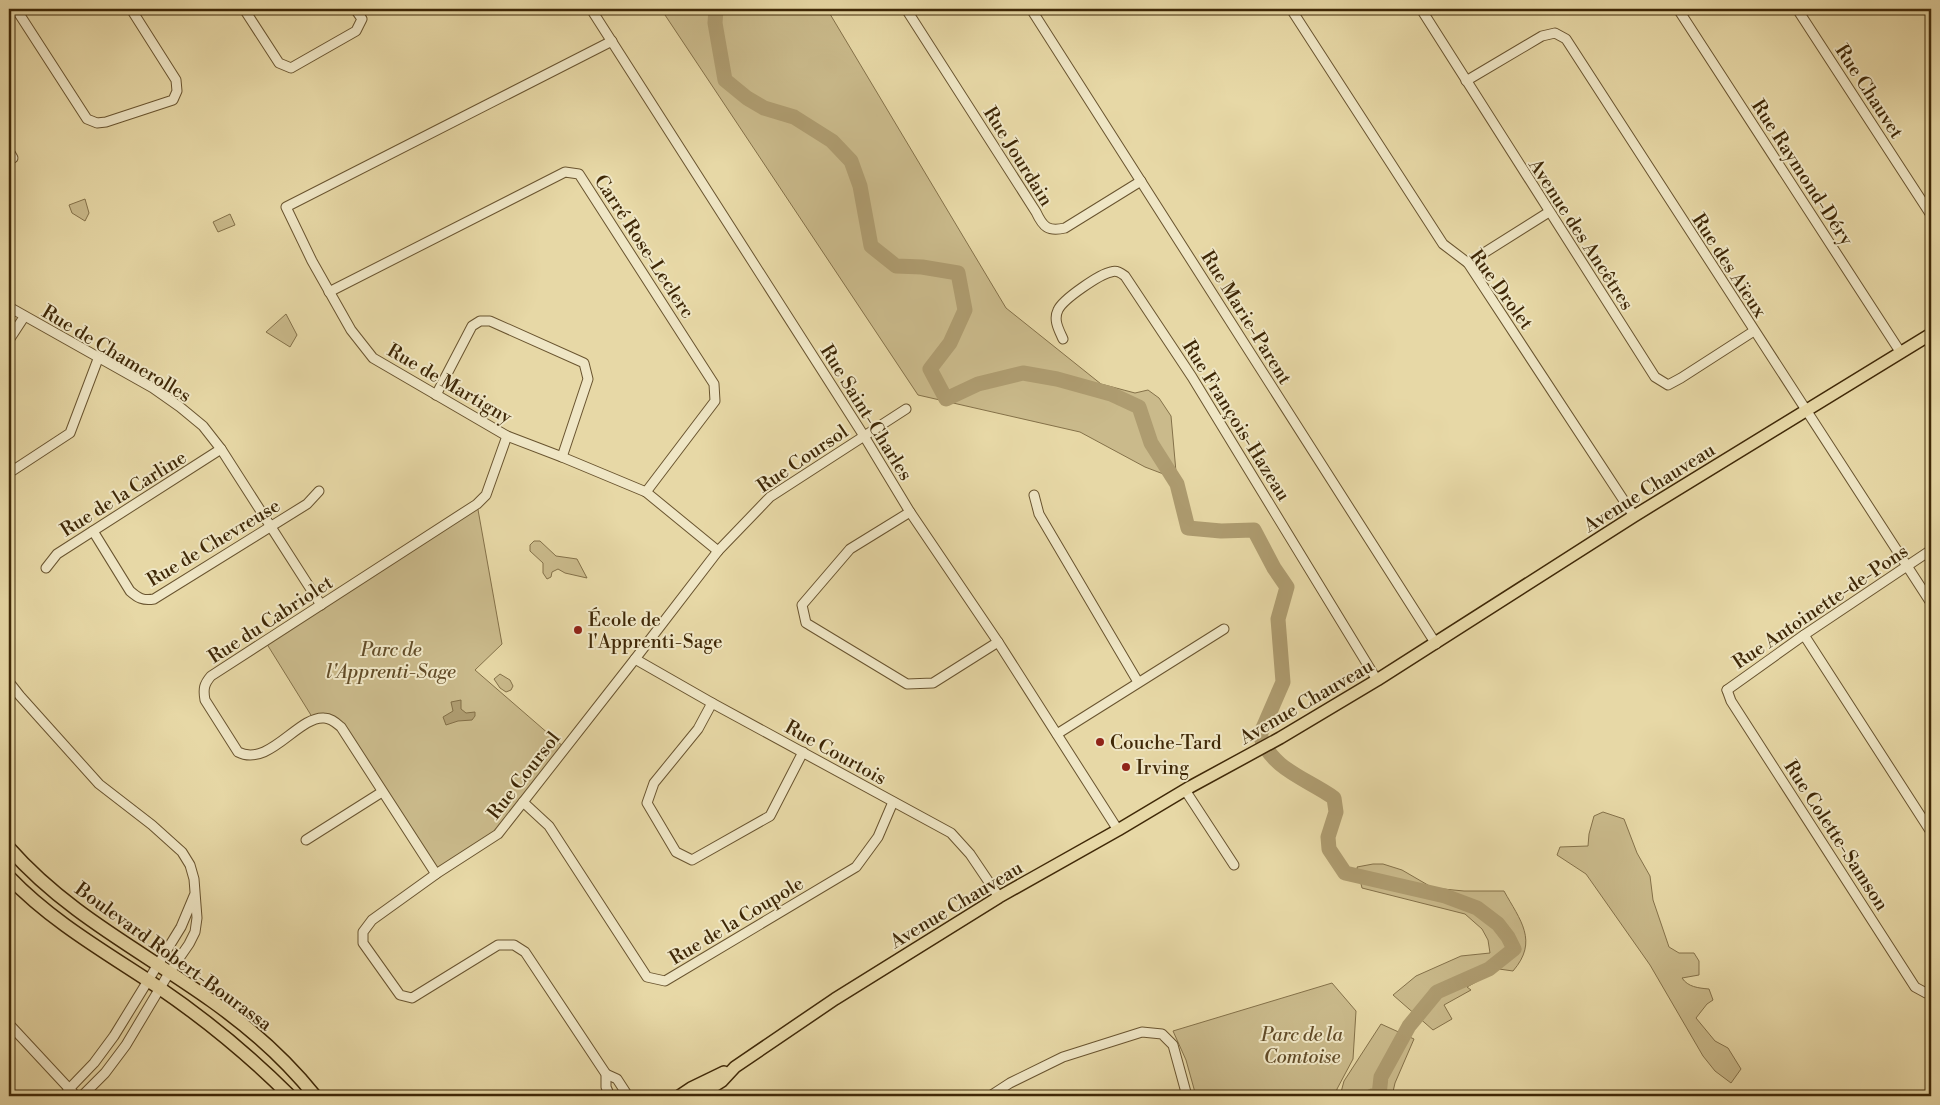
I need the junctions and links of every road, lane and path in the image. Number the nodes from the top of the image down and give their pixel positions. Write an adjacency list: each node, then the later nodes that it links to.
1 (16, 9): 2 (street)
2 (131, 9)
3 (244, 9): 4 (street)
4 (355, 9)
5 (591, 9): 12 (street, Rue Saint-Charles)
6 (906, 9): 14 (street, Rue Jourdain)
7 (1031, 9): 14 (street, Rue Marie-Parent)
8 (1291, 9): 17 (street, Rue Drolet)
9 (1421, 9): 13 (street, Avenue des Ancêtres)
10 (1678, 9): 25 (street, Rue Raymond-Déry)
11 (1797, 9): 16 (street, Rue Chauvet)
12 (612, 41): 18 (street, Rue de Martigny); 31 (street, Rue Saint-Charles)
13 (1466, 81): 15 (street, Avenue des Ancêtres); 21 (street, Rue des Aïeux)
14 (1142, 181): 51 (street, Rue Marie-Parent)
15 (1549, 212): 17 (street); 21 (street, Avenue des Ancêtres)
16 (1931, 215)
17 (1468, 263): 39 (street, Rue Drolet)
18 (329, 292): 27 (street, Rue de Martigny); 36 (street, Carré Rose-Leclerc)
19 (9, 307): 20 (street, Rue de Chamerolles)
20 (24, 316): 24 (street); 26 (street, Rue de Chamerolles)
21 (1754, 331): 29 (street, Rue des Aïeux)
22 (1931, 334): 25 (main road, Avenue Chauveau)
23 (1063, 339): 53 (street, Rue François-Hazeau)
24 (9, 340)
25 (1901, 353): 29 (main road, Avenue Chauveau)
26 (98, 358): 32 (street, Rue de Chamerolles); 34 (street)
27 (436, 395): 30 (street, Rue de Martigny); 33 (street)
28 (906, 409): 31 (street, Rue Coursol)
29 (1808, 411): 39 (main road, Avenue Chauveau); 44 (street, Rue des Aïeux)
30 (507, 436): 33 (street, Rue de Martigny); 47 (street, Rue du Cabriolet)
31 (864, 436): 38 (street, Rue Saint-Charles); 43 (street, Rue Coursol)
32 (222, 449): 40 (street, Rue de Chamerolles); 41 (street, Rue de la Carline)
33 (562, 457): 36 (street, Rue de Martigny)
34 (9, 473)
35 (319, 491): 40 (street, Rue de Chevreuse)
36 (646, 492): 43 (street, Rue de Martigny)
37 (1034, 495): 55 (street)
38 (910, 512): 50 (street, Rue Saint-Charles); 50 (street)
39 (1634, 516): 51 (main road, Avenue Chauveau)
40 (271, 525): 41 (street, Rue de Chevreuse); 47 (street, Rue de Chamerolles)
41 (93, 531): 45 (street, Rue de la Carline)
42 (1931, 550): 44 (street, Rue Antoinette-de-Pons)
43 (718, 551): 52 (street, Rue Coursol)
44 (1908, 566): 46 (street, Rue des Aïeux); 49 (street, Rue Antoinette-de-Pons)
45 (46, 568)
46 (1931, 603)
47 (321, 605): 61 (street, Rue du Cabriolet)
48 (1224, 629): 55 (street)
49 (1804, 635): 56 (street, Rue Antoinette-de-Pons); 65 (street)
50 (998, 642): 58 (street, Rue Saint-Charles)
51 (1436, 644): 53 (main road, Avenue Chauveau)
52 (635, 660): 57 (street, Rue Courtois); 62 (street, Rue Coursol)
53 (1377, 680): 60 (main road, Avenue Chauveau)
54 (9, 682): 71 (street)
55 (1138, 682): 58 (street)
56 (1727, 690): 77 (street, Rue Colette-Samson)
57 (712, 704): 59 (street, Rue Courtois); 59 (street)
58 (1057, 734): 64 (street, Rue Saint-Charles)
59 (803, 752): 63 (street, Rue Courtois)
60 (1185, 790): 64 (main road, Avenue Chauveau); 68 (street)
61 (382, 792): 66 (street); 69 (street, Rue du Cabriolet)
62 (523, 802): 63 (street, Rue de la Coupole); 69 (street, Rue Coursol)
63 (893, 802): 72 (street, Rue Courtois)
64 (1118, 830): 72 (main road, Avenue Chauveau)
65 (1931, 832)
66 (306, 840)
67 (9, 848): 73 (highway, Boulevard Robert-Bourassa)
68 (1234, 865)
69 (436, 874): 80 (street, Rue Coursol)
70 (9, 877): 75 (highway, Boulevard Robert-Bourassa)
71 (195, 893): 73 (street); 74 (street)
72 (999, 897): 79 (main road, Avenue Chauveau)
73 (157, 966): 74 (highway, Boulevard Robert-Bourassa); 75 (street)
74 (169, 973): 76 (street); 85 (highway, Boulevard Robert-Bourassa)
75 (148, 980): 76 (highway, Boulevard Robert-Bourassa); 81 (street)
76 (160, 988): 83 (street); 84 (highway, Boulevard Robert-Bourassa)
77 (1929, 993)
78 (9, 1024): 81 (street)
79 (735, 1067): 88 (main road); 89 (main road, Avenue Chauveau)
80 (606, 1074): 86 (street, Rue Coursol); 87 (street, Rue Coursol)
81 (67, 1092): 82 (street)
82 (76, 1096)
83 (82, 1096)
84 (290, 1096)
85 (315, 1096)
86 (610, 1096)
87 (628, 1096)
88 (678, 1096)
89 (698, 1096)
90 (990, 1096): 91 (street)
91 (1187, 1096)

